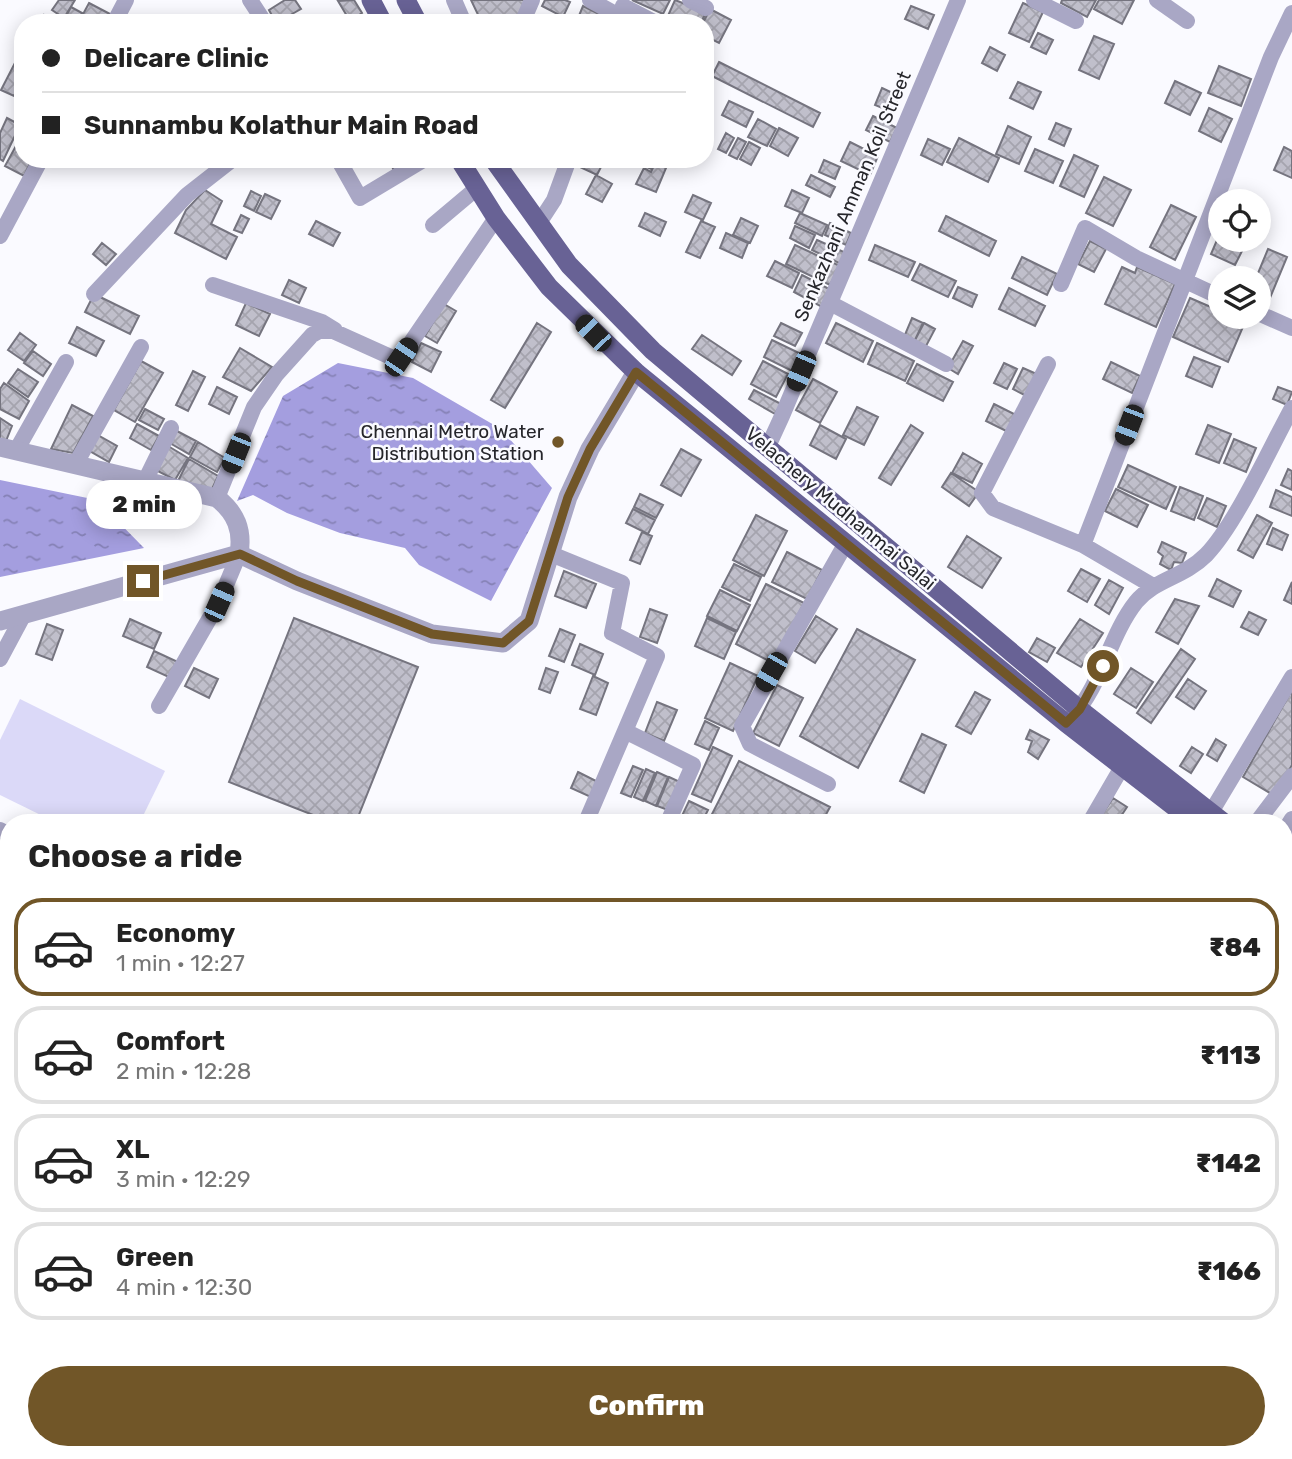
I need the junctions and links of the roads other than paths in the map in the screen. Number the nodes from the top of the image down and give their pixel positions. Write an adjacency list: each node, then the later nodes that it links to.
1 (590, 0): 7 (street)
2 (690, 0): 6 (street)
3 (958, 0): 28 (street, Senkazhani Amman Koil Street)
4 (1034, 0): 10 (street)
5 (1157, 0): 9 (street)
6 (706, 8)
7 (621, 11)
8 (1292, 13): 23 (street)
9 (1187, 20)
10 (1076, 21)
11 (36, 168): 22 (street)
12 (222, 168): 27 (street)
13 (343, 168): 14 (street)
14 (410, 168)
15 (465, 168): 18 (main road, Velachery Mudhanmai Salai)
16 (499, 168): 20 (main road, Velachery Mudhanmai Salai)
17 (566, 168): 20 (street)
18 (477, 188): 19 (main road, Velachery Mudhanmai Salai); 21 (street)
19 (496, 218): 31 (street); 36 (main road, Velachery Mudhanmai Salai)
20 (539, 223): 39 (main road, Velachery Mudhanmai Salai)
21 (433, 225)
22 (0, 236)
23 (1185, 282): 24 (street); 26 (street); 45 (street)
24 (1061, 284)
25 (213, 285): 31 (street)
26 (1208, 292)
27 (94, 294)
28 (830, 303): 34 (street); 39 (street, Senkazhani Amman Koil Street)
29 (1271, 319): 30 (street)
30 (1292, 328)
31 (339, 334): 43 (street)
32 (141, 347): 41 (street)
33 (66, 362): 40 (street)
34 (947, 364)
35 (1048, 365): 45 (street)
36 (636, 372): 44 (main road, Velachery Mudhanmai Salai); 47 (street)
37 (1292, 408): 48 (street)
38 (172, 428): 42 (street)
39 (766, 444): 54 (main road, Velachery Mudhanmai Salai)
40 (8, 449): 41 (street)
41 (75, 465): 42 (street)
42 (145, 481): 43 (street)
43 (217, 498): 46 (street)
44 (846, 543): 54 (main road, Velachery Mudhanmai Salai); 58 (street)
45 (1083, 545): 48 (street)
46 (240, 554): 47 (street); 49 (street); 53 (street)
47 (551, 554): 55 (street)
48 (1153, 586): 54 (street)
49 (23, 616): 50 (street); 51 (street)
50 (0, 621)
51 (0, 659)
52 (1292, 677): 64 (street)
53 (159, 706)
54 (1073, 716): 56 (main road, Velachery Mudhanmai Salai); 63 (main road, Velachery Mudhanmai Salai)
55 (625, 731): 59 (street); 60 (street)
56 (1122, 767): 61 (street); 62 (main road, Velachery Mudhanmai Salai)
57 (1292, 776): 65 (street)
58 (828, 785)
59 (589, 814)
60 (672, 814)
61 (1095, 814)
62 (1199, 814)
63 (1201, 814)
64 (1212, 814)
65 (1263, 814)

